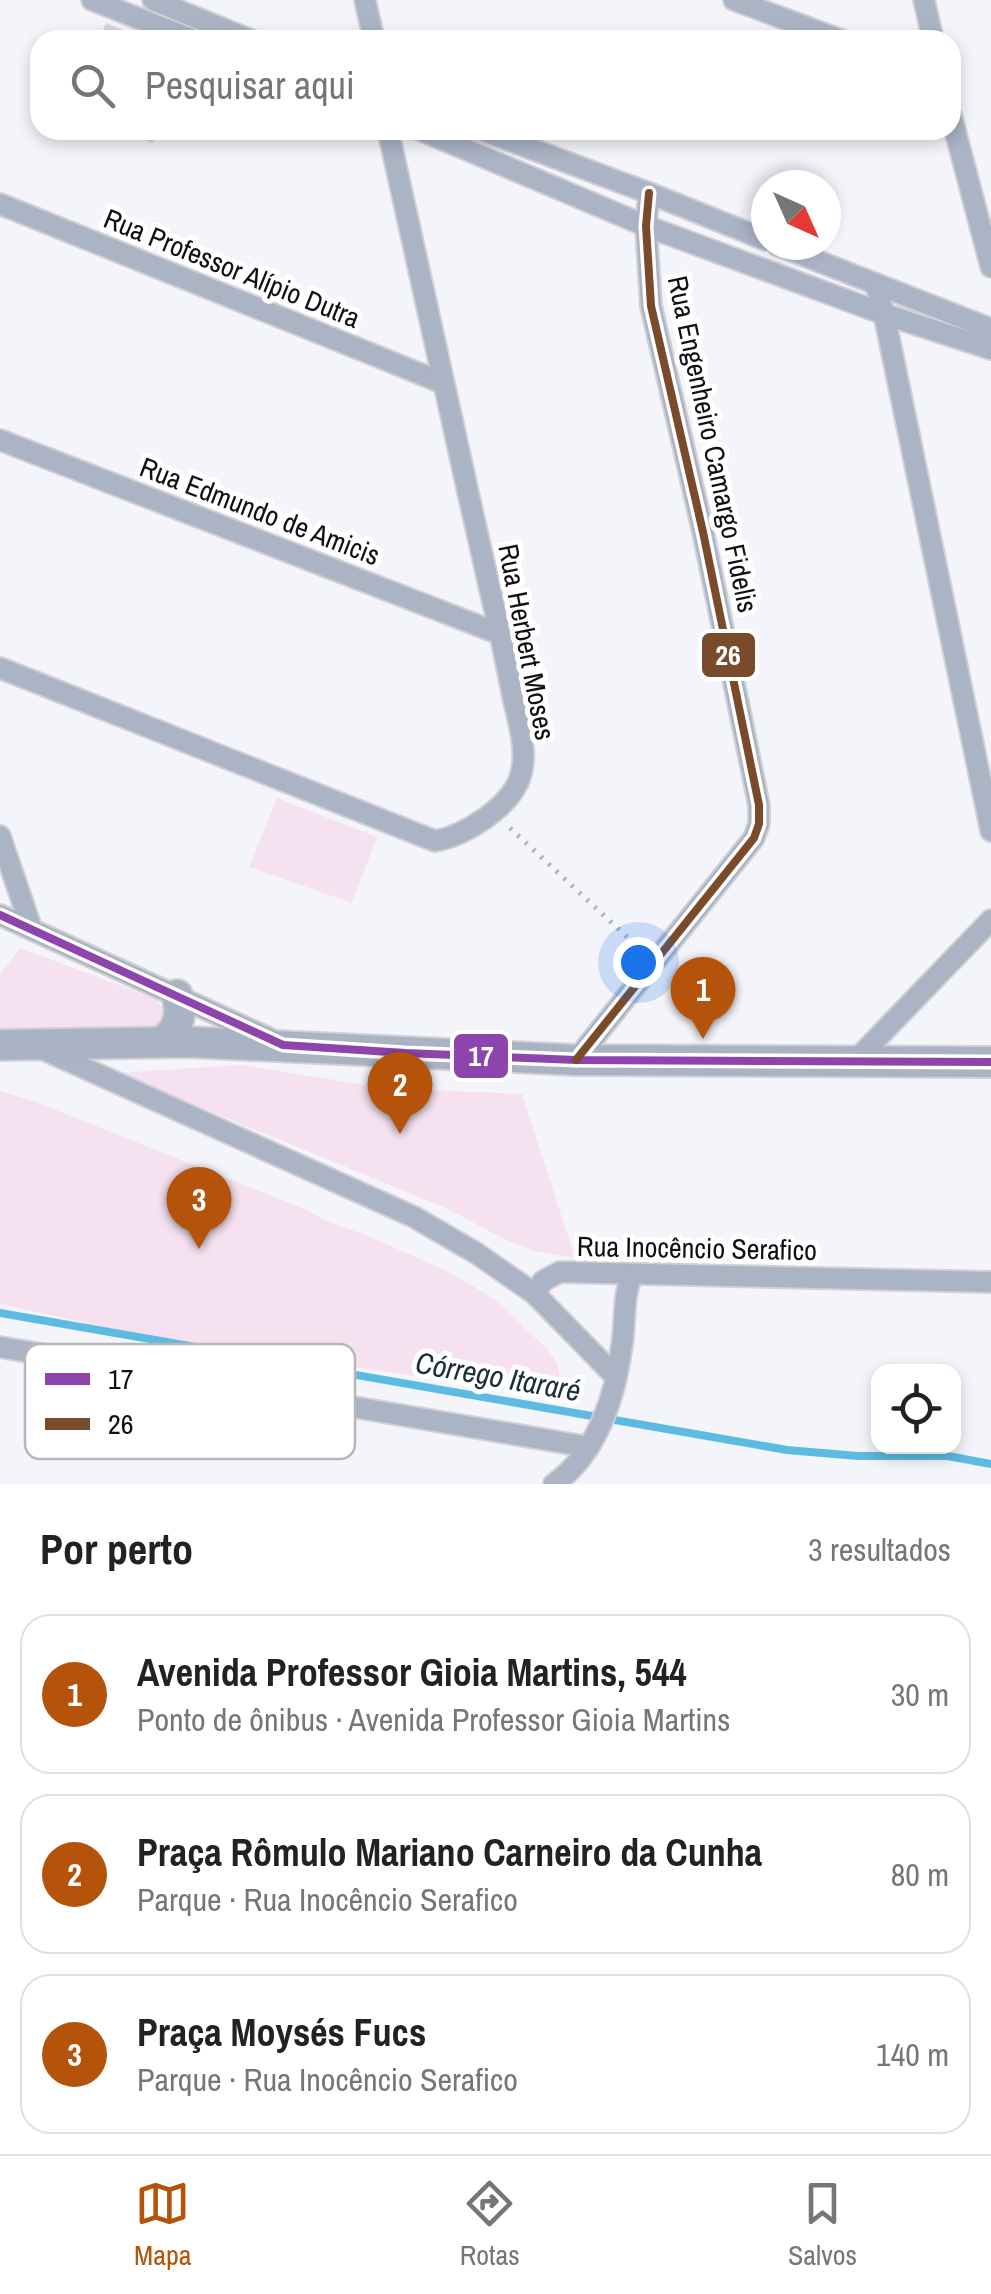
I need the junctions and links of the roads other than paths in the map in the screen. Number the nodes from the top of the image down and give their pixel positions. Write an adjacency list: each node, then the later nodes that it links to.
1 (92, 0): 6 (street)
2 (152, 0): 7 (street)
3 (366, 0): 8 (street)
4 (734, 0): 9 (street)
5 (924, 0): 10 (street)
6 (168, 30)
7 (226, 30)
8 (372, 30)
9 (814, 30)
10 (931, 30)
11 (390, 140): 25 (street, Rua Herbert Moses)
12 (444, 140): 17 (street)
13 (508, 140): 15 (street)
14 (958, 140): 20 (street)
15 (649, 193): 17 (street, Rua Engenheiro Camargo Fidelis); 18 (street)
16 (0, 204): 25 (street, Rua Professor Alípio Dutra)
17 (646, 226): 22 (street); 40 (street, Rua Engenheiro Camargo Fidelis)
18 (751, 234)
19 (815, 260): 21 (street)
20 (991, 267)
21 (876, 285): 22 (street); 23 (street)
22 (884, 314): 24 (street); 29 (street)
23 (991, 329)
24 (991, 350)
25 (442, 382): 27 (street, Rua Herbert Moses)
26 (0, 440): 27 (street, Rua Edmundo de Amicis)
27 (500, 634): 28 (street, Rua Herbert Moses)
28 (0, 668)
29 (991, 831)
30 (0, 836): 33 (street)
31 (0, 915): 33 (street)
32 (991, 920): 41 (street)
33 (31, 927): 34 (street)
34 (178, 996): 35 (street); 37 (street)
35 (162, 1042): 36 (street); 37 (street)
36 (126, 1043): 39 (street); 43 (street)
37 (284, 1044): 40 (street)
38 (0, 1045): 39 (street)
39 (35, 1046): 43 (street)
40 (576, 1060): 41 (street)
41 (856, 1060): 42 (street)
42 (991, 1062)
43 (104, 1076): 46 (street)
44 (633, 1274): 45 (street, Rua Inocêncio Serafico); 46 (street, Rua Inocêncio Serafico); 49 (street)
45 (991, 1282)
46 (535, 1294): 47 (street)
47 (582, 1343): 49 (street); 51 (street)
48 (0, 1346): 50 (street)
49 (622, 1346): 51 (street)
50 (25, 1350)
51 (614, 1384): 53 (street)
52 (355, 1402): 53 (street)
53 (593, 1440): 54 (street)
54 (554, 1484)

